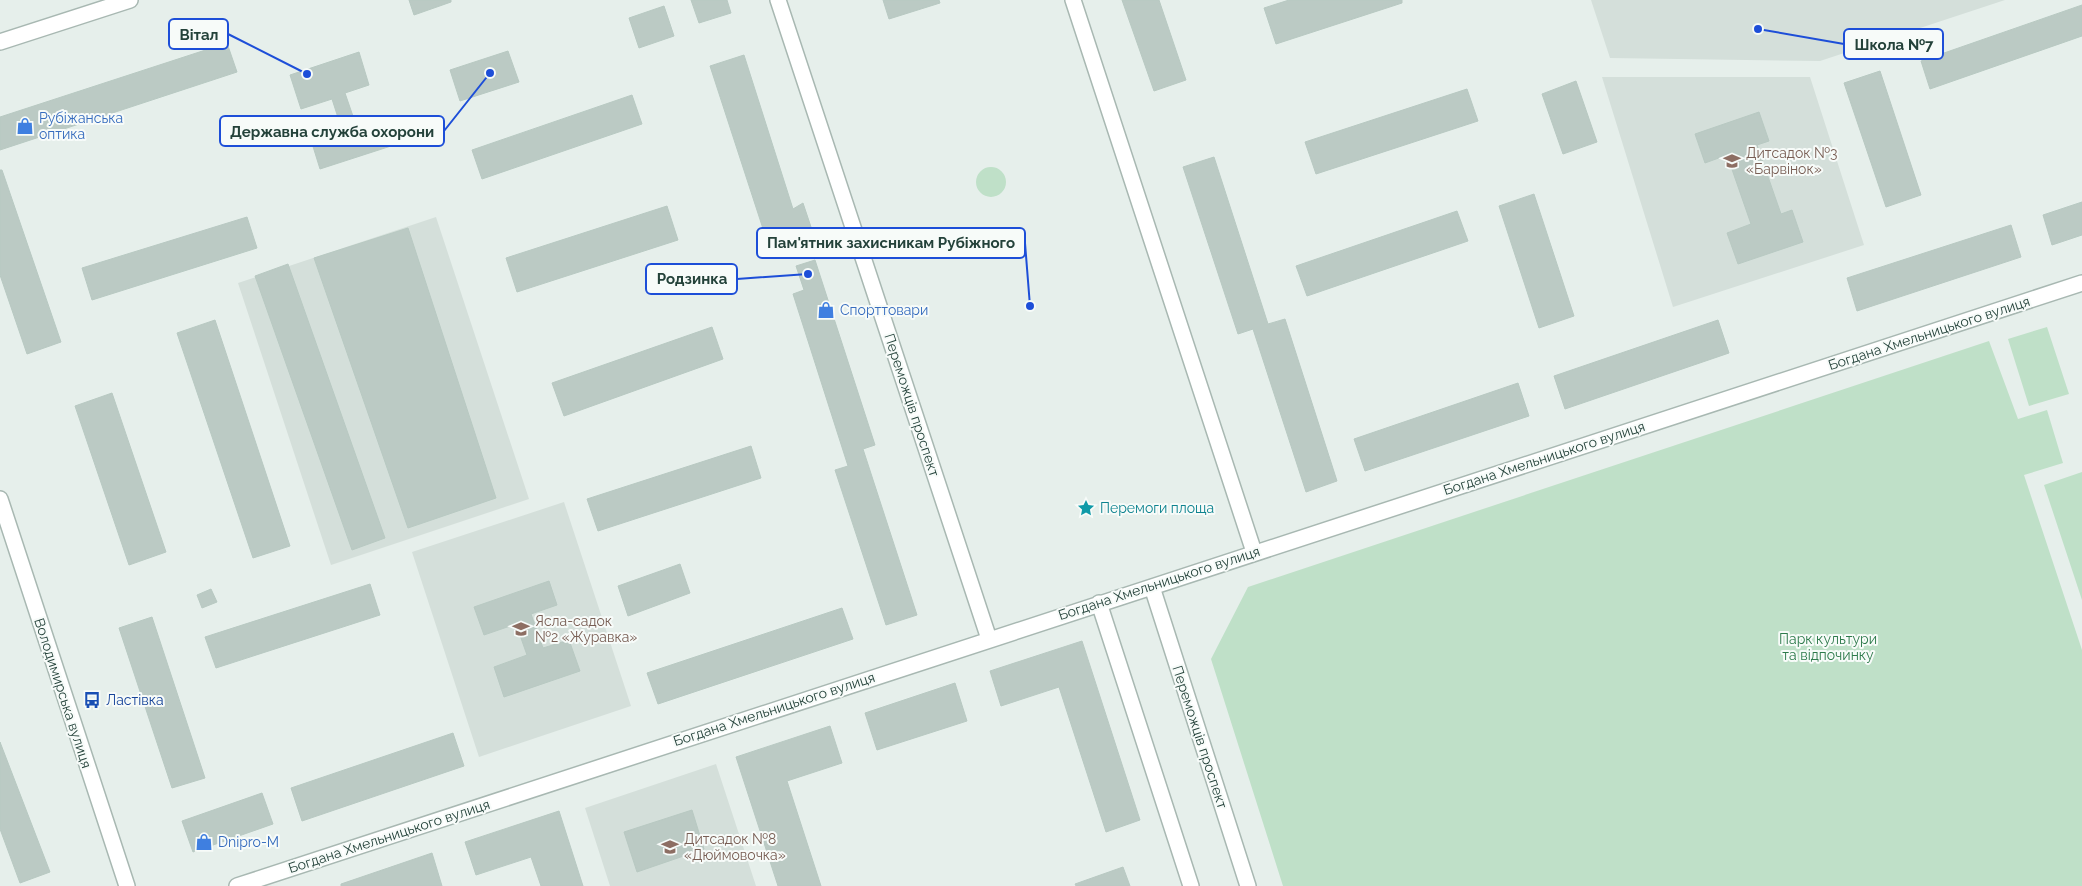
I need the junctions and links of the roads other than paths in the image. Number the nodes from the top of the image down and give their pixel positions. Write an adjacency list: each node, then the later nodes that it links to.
1 (130, 0): 4 (street)
2 (778, 0): 10 (street, Переможців проспект)
3 (1073, 0): 7 (street)
4 (0, 42)
5 (2082, 283): 7 (street, Богдана Хмельницького вулиця)
6 (0, 499): 11 (street, Володимирська вулиця)
7 (1254, 552): 8 (street, Богдана Хмельницького вулиця)
8 (1152, 587): 9 (street, Богдана Хмельницького вулиця); 14 (street, Переможців проспект)
9 (1099, 603): 10 (street, Богдана Хмельницького вулиця); 13 (street)
10 (989, 638): 12 (street, Богдана Хмельницького вулиця)
11 (127, 886)
12 (236, 886)
13 (1191, 886)
14 (1248, 886)

